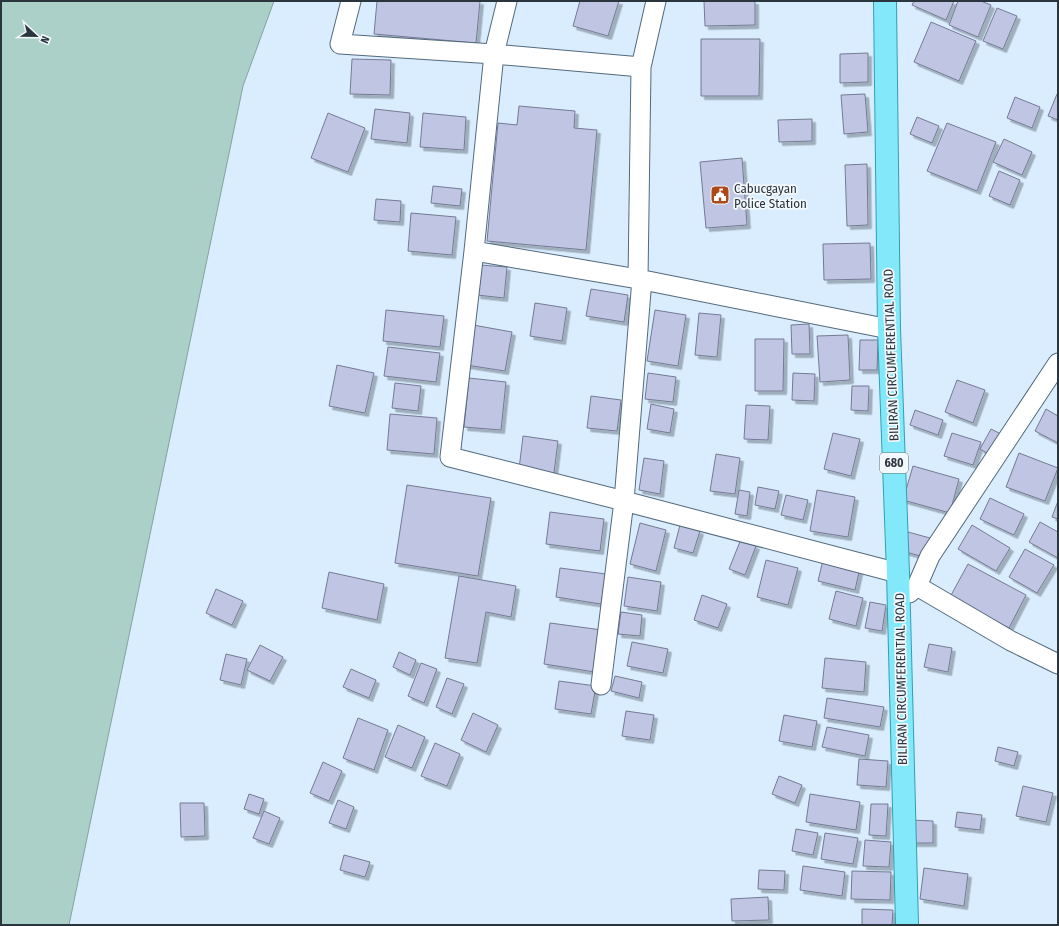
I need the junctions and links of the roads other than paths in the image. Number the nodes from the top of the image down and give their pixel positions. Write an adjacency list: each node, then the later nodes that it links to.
1 (351, 1): 5 (street)
2 (507, 1): 5 (street)
3 (656, 1): 6 (street)
4 (885, 1): 9 (main road, BILIRAN CIRCUMFERENTIAL ROAD / 680)
5 (494, 54): 6 (street); 7 (street)
6 (641, 67): 8 (street)
7 (474, 251): 8 (street); 11 (street)
8 (640, 279): 9 (street); 11 (street)
9 (889, 329): 12 (main road, BILIRAN CIRCUMFERENTIAL ROAD / 680)
10 (1058, 363): 13 (street)
11 (624, 501): 12 (street); 16 (street)
12 (898, 573): 14 (main road, BILIRAN CIRCUMFERENTIAL ROAD / 680)
13 (917, 586): 14 (street); 15 (street)
14 (899, 601): 17 (main road, BILIRAN CIRCUMFERENTIAL ROAD / 680)
15 (1058, 664)
16 (601, 685)
17 (906, 925)

